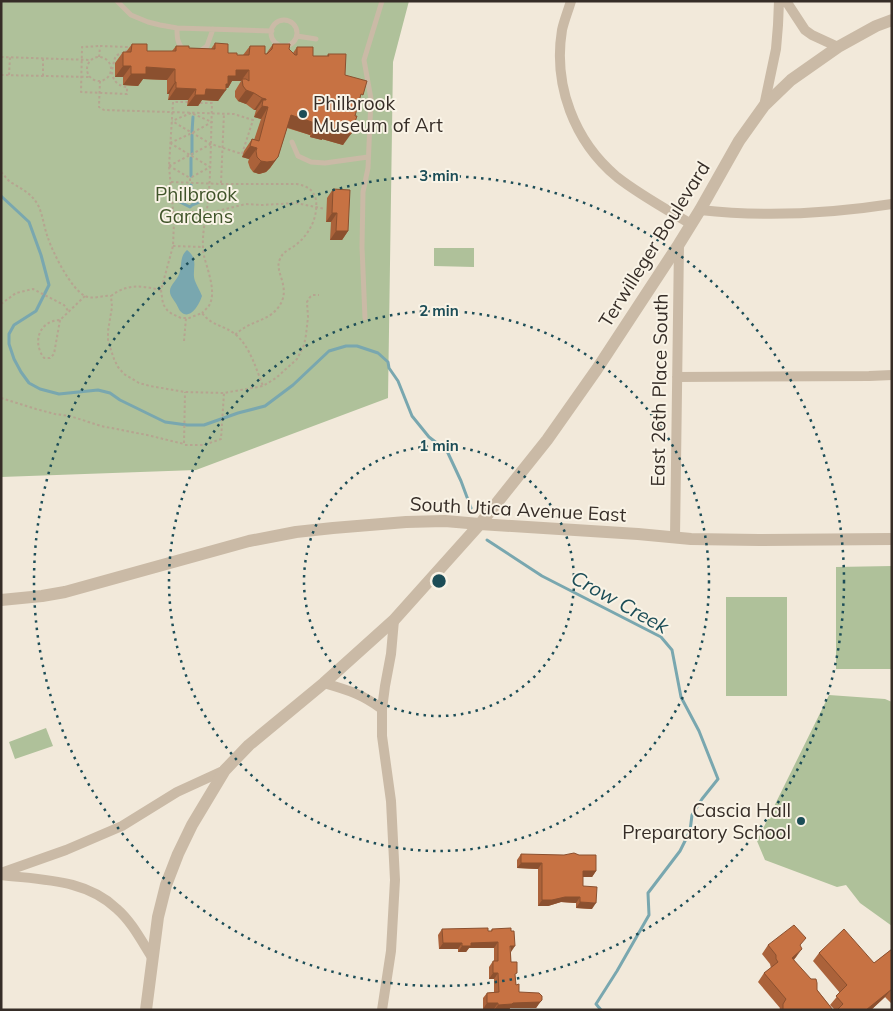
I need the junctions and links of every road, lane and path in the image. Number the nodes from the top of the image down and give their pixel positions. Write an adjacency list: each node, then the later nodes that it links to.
1 (117, 1): 7 (lane)
2 (382, 1): 45 (lane)
3 (571, 1): 60 (street)
4 (779, 1): 32 (street)
5 (786, 1): 13 (street)
6 (892, 20): 13 (street, Terwilleger Boulevard)
7 (177, 28): 8 (lane); 15 (lane)
8 (213, 29): 9 (lane); 14 (lane)
9 (272, 31): 10 (lane); 10 (lane)
10 (297, 36): 11 (lane)
11 (316, 39)
12 (100, 46): 18 (path); 20 (path); 22 (path)
13 (838, 47): 32 (street, Terwilleger Boulevard)
14 (194, 51)
15 (186, 52)
16 (1, 57): 17 (path)
17 (10, 57): 19 (path); 24 (path)
18 (100, 57): 21 (path); 22 (path)
19 (43, 58): 20 (path); 25 (path)
20 (82, 60): 21 (path); 26 (path)
21 (91, 60): 27 (path)
22 (111, 69): 28 (path); 29 (path)
23 (1, 75): 24 (path)
24 (9, 75): 25 (path)
25 (43, 76): 26 (path)
26 (81, 77): 27 (path); 29 (path)
27 (90, 77): 28 (path)
28 (100, 81): 29 (path)
29 (100, 93): 33 (path)
30 (188, 102): 33 (path)
31 (198, 103): 35 (path)
32 (764, 106): 57 (street, Terwilleger Boulevard)
33 (172, 112): 34 (path); 37 (path)
34 (191, 113): 35 (path); 37 (path); 38 (path)
35 (212, 113): 36 (path); 38 (path)
36 (224, 113): 43 (path); 43 (path)
37 (172, 121): 39 (path); 41 (path)
38 (212, 122): 39 (path); 42 (path)
39 (192, 133): 41 (path); 42 (path)
40 (292, 142): 45 (lane)
41 (170, 143): 44 (path); 46 (path)
42 (211, 144): 43 (path); 44 (path); 47 (path)
43 (222, 148): 53 (path)
44 (191, 155): 46 (path); 47 (path)
45 (368, 157): 72 (lane)
46 (169, 166): 49 (path); 50 (path)
47 (210, 167): 49 (path); 52 (path)
48 (1, 172): 65 (path)
49 (190, 178): 51 (path)
50 (171, 182): 51 (path); 58 (path)
51 (190, 183): 52 (path)
52 (210, 183): 53 (path); 59 (path)
53 (222, 184): 55 (path)
54 (892, 204): 57 (street)
55 (316, 207): 56 (path); 59 (path); 74 (path)
56 (325, 209)
57 (700, 210): 60 (street, Terwilleger Boulevard)
58 (172, 212): 59 (path); 62 (path)
59 (206, 212): 63 (path)
60 (691, 224): 61 (street, Terwilleger Boulevard)
61 (679, 244): 77 (street, East 26th Place South); 83 (street, Terwilleger Boulevard)
62 (173, 246): 63 (path); 64 (path)
63 (203, 247): 70 (path)
64 (161, 290): 66 (path); 71 (path)
65 (85, 296): 66 (path); 69 (path)
66 (111, 296): 79 (path)
67 (319, 296): 78 (path)
68 (1, 304): 69 (path)
69 (69, 312): 73 (path)
70 (202, 313): 71 (path); 74 (path)
71 (186, 318): 75 (path)
72 (365, 318)
73 (60, 320): 73 (path)
74 (235, 335): 78 (path)
75 (184, 341)
76 (892, 375): 77 (street)
77 (676, 377): 84 (street, East 26th Place South)
78 (263, 386): 80 (path)
79 (185, 392): 80 (path); 82 (path)
80 (224, 393): 82 (path)
81 (1, 398): 82 (path)
82 (184, 444)
83 (480, 524): 84 (street, South Utica Avenue East); 86 (street, South Utica Avenue East); 87 (street, Terwilleger Boulevard)
84 (675, 538): 85 (street, South Utica Avenue East)
85 (892, 538)
86 (1, 600)
87 (394, 620): 88 (street, Terwilleger Boulevard); 89 (street)
88 (324, 683): 89 (street); 90 (street, Terwilleger Boulevard)
89 (382, 709): 94 (street)
90 (225, 770): 91 (street); 92 (street, Terwilleger Boulevard)
91 (1, 874): 92 (street)
92 (153, 959): 93 (street, Terwilleger Boulevard)
93 (146, 1010)
94 (382, 1010)

